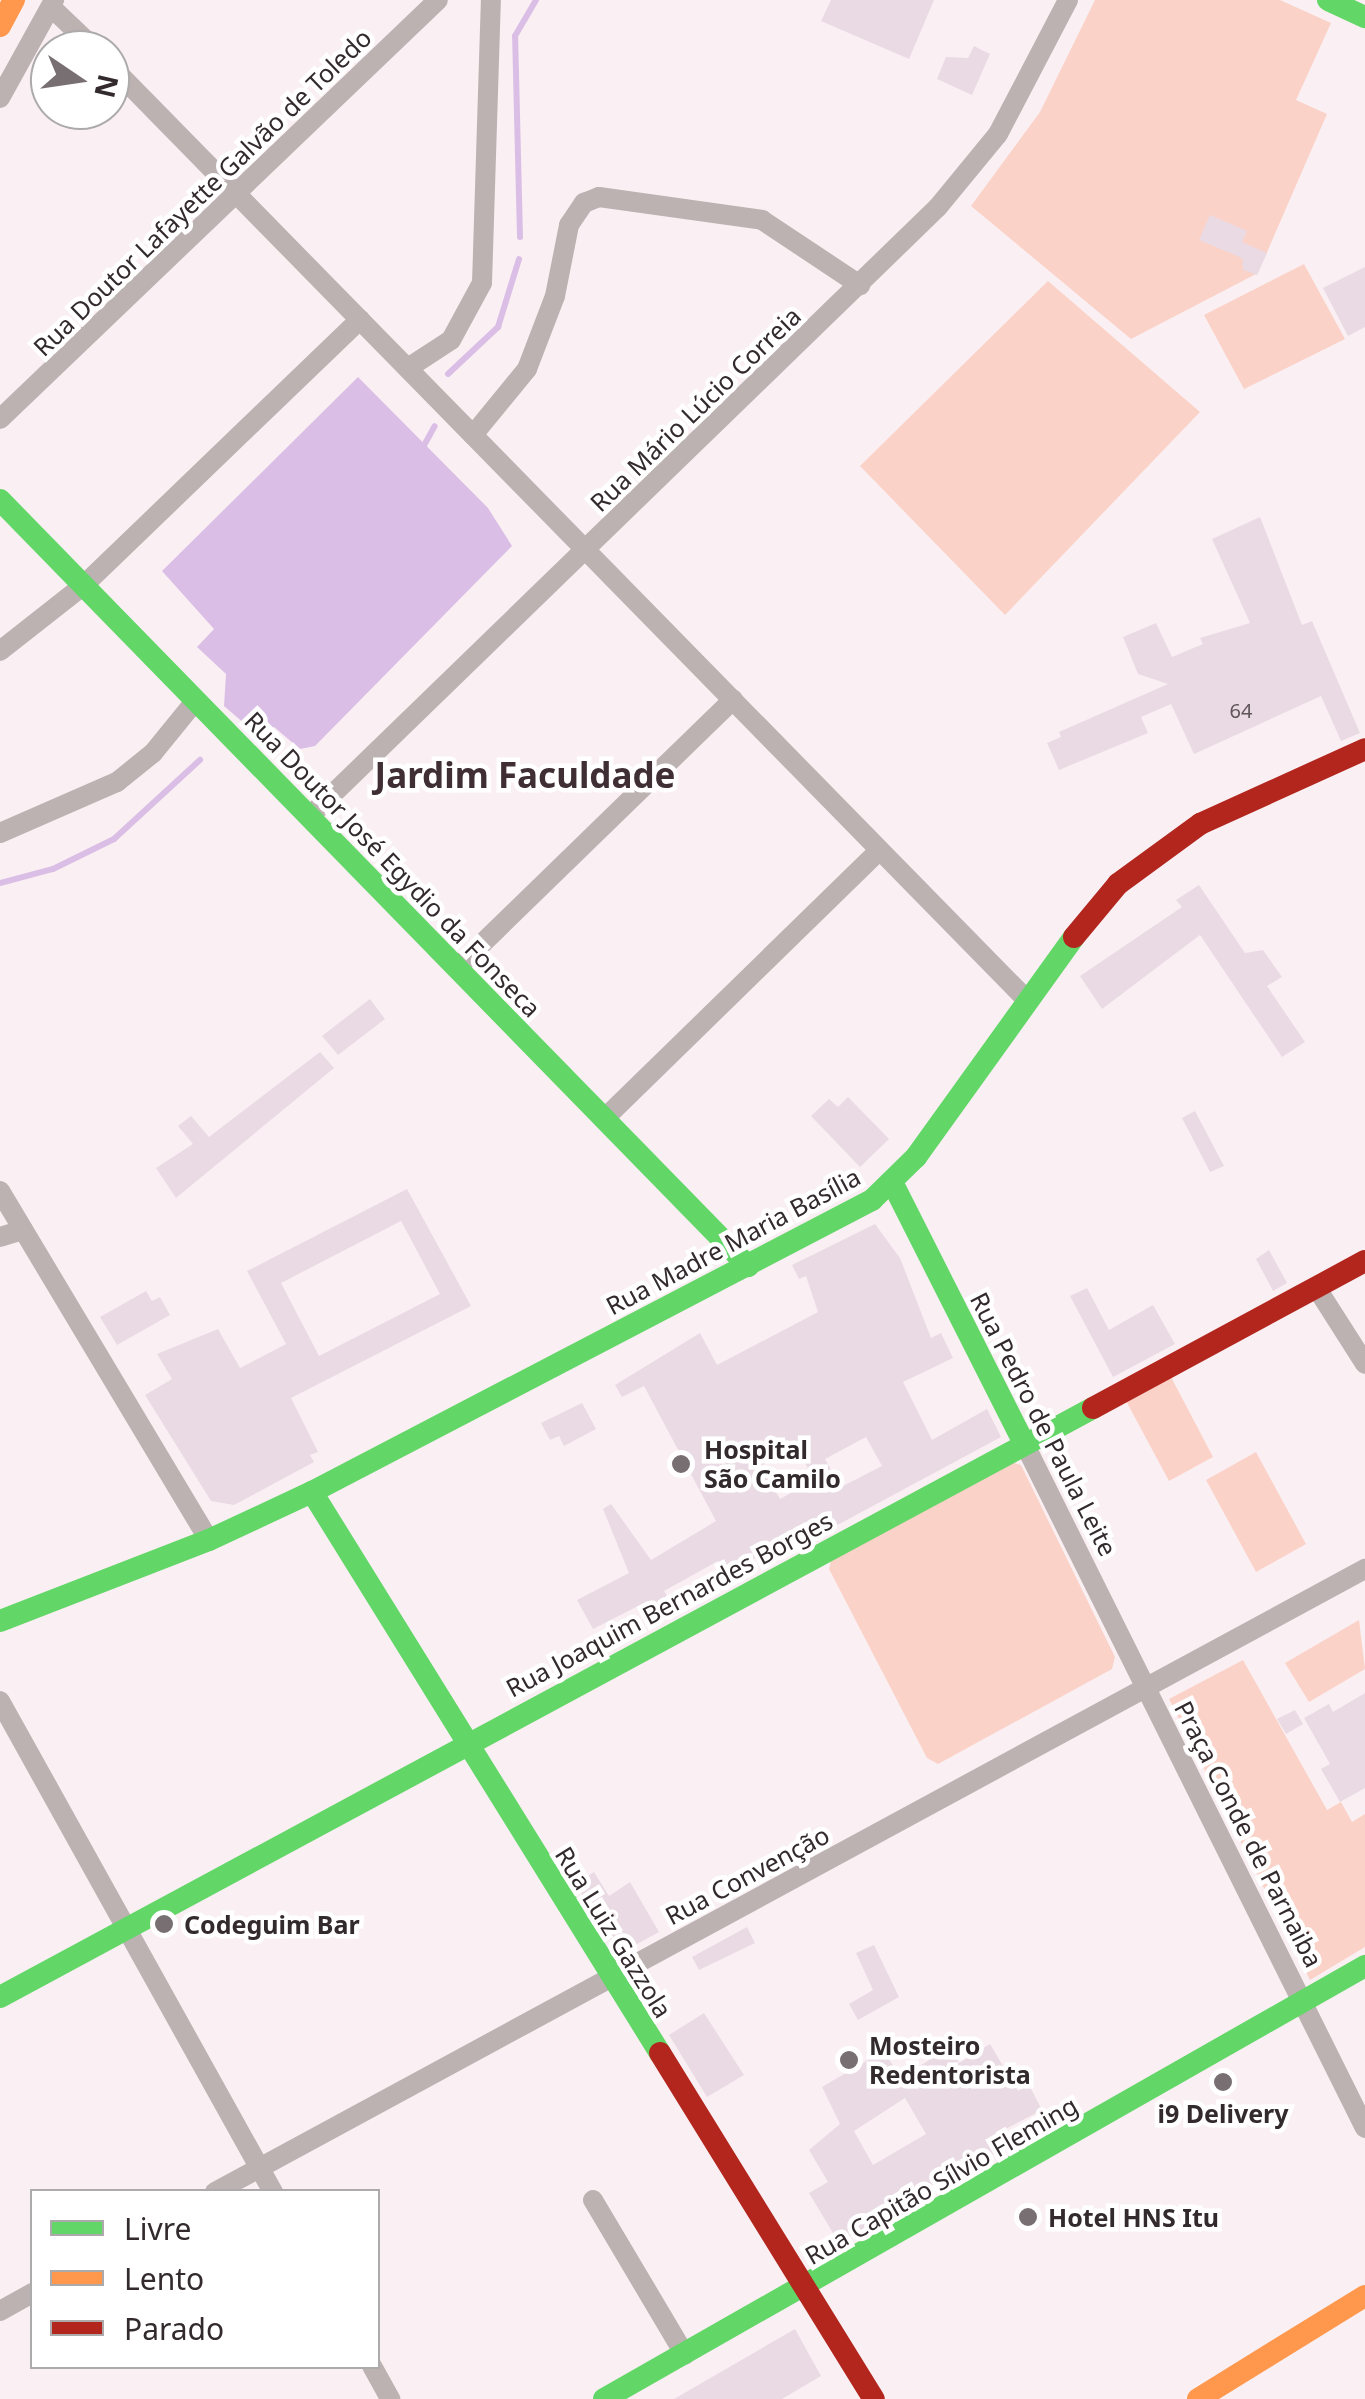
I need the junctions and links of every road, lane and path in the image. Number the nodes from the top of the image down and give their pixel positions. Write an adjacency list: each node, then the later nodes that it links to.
1 (14, 0): 8 (street)
2 (438, 0): 12 (street, Rua Doutor Lafayette Galvão de Toledo)
3 (492, 0): 15 (street)
4 (1068, 0): 13 (street, Rua Mário Lúcio Correia)
5 (1328, 0): 7 (street)
6 (53, 3): 9 (street); 11 (street)
7 (1365, 17)
8 (0, 26)
9 (78, 30)
10 (130, 85): 12 (street)
11 (0, 98)
12 (236, 194): 14 (street); 16 (street, Rua Doutor Lafayette Galvão de Toledo)
13 (860, 284): 17 (street); 19 (street, Rua Mário Lúcio Correia)
14 (360, 319): 15 (street); 20 (street)
15 (408, 368): 17 (street)
16 (0, 419)
17 (473, 435): 19 (street)
18 (0, 500): 20 (street, Rua Doutor José Egydio da Fonseca)
19 (586, 550): 23 (street); 25 (street, Rua Mário Lúcio Correia)
20 (84, 585): 21 (street); 22 (street, Rua Doutor José Egydio da Fonseca)
21 (0, 651)
22 (196, 700): 25 (street, Rua Doutor José Egydio da Fonseca); 26 (street)
23 (733, 700): 27 (street); 28 (street)
24 (1365, 749): 29 (street, Rua Madre Maria Basília)
25 (310, 817): 28 (street, Rua Doutor José Egydio da Fonseca)
26 (0, 833)
27 (880, 850): 29 (street); 30 (street)
28 (457, 968): 30 (street, Rua Doutor José Egydio da Fonseca)
29 (1026, 1000): 31 (street, Rua Madre Maria Basília)
30 (604, 1119): 36 (street, Rua Doutor José Egydio da Fonseca)
31 (894, 1184): 36 (street, Rua Madre Maria Basília); 39 (street, Rua Pedro de Paula Leite)
32 (0, 1191): 33 (street)
33 (23, 1230): 34 (street); 41 (street)
34 (0, 1237)
35 (1365, 1261): 37 (street, Rua Joaquim Bernardes Borges)
36 (748, 1266): 40 (street, Rua Madre Maria Basília)
37 (1316, 1287): 38 (street); 39 (street, Rua Joaquim Bernardes Borges)
38 (1365, 1364)
39 (1024, 1444): 44 (street, Rua Pedro de Paula Leite); 46 (street, Rua Joaquim Bernardes Borges)
40 (312, 1492): 41 (street, Rua Madre Maria Basília); 46 (street, Rua Luiz Gazzola)
41 (209, 1540): 43 (street, Rua Madre Maria Basília)
42 (1365, 1569): 44 (street, Praça Conde de Parnaiba)
43 (0, 1621)
44 (1145, 1688): 49 (street, Rua Convenção); 51 (street, Praça Conde de Parnaiba)
45 (0, 1702): 47 (street)
46 (466, 1744): 47 (street, Rua Joaquim Bernardes Borges); 49 (street, Rua Luiz Gazzola)
47 (125, 1928): 50 (street, Rua Joaquim Bernardes Borges); 53 (street)
48 (1365, 1966): 51 (street, Praça Conde de Parnaiba)
49 (609, 1978): 53 (street, Rua Convenção); 57 (street, Rua Luiz Gazzola)
50 (0, 1997)
51 (1302, 2003): 52 (street); 57 (street, Rua Capitão Sílvio Fleming)
52 (1365, 2128)
53 (259, 2167): 54 (street, Rua Convenção); 55 (street)
54 (220, 2189)
55 (271, 2189)
56 (593, 2200): 61 (street)
57 (805, 2290): 61 (street, Rua Capitão Sílvio Fleming); 65 (street, Rua Luiz Gazzola)
58 (30, 2294): 60 (street)
59 (1365, 2296): 66 (street)
60 (0, 2311)
61 (685, 2355): 64 (street, Rua Capitão Sílvio Fleming)
62 (374, 2369): 63 (street)
63 (390, 2399)
64 (604, 2399)
65 (874, 2399)
66 (1198, 2399)

